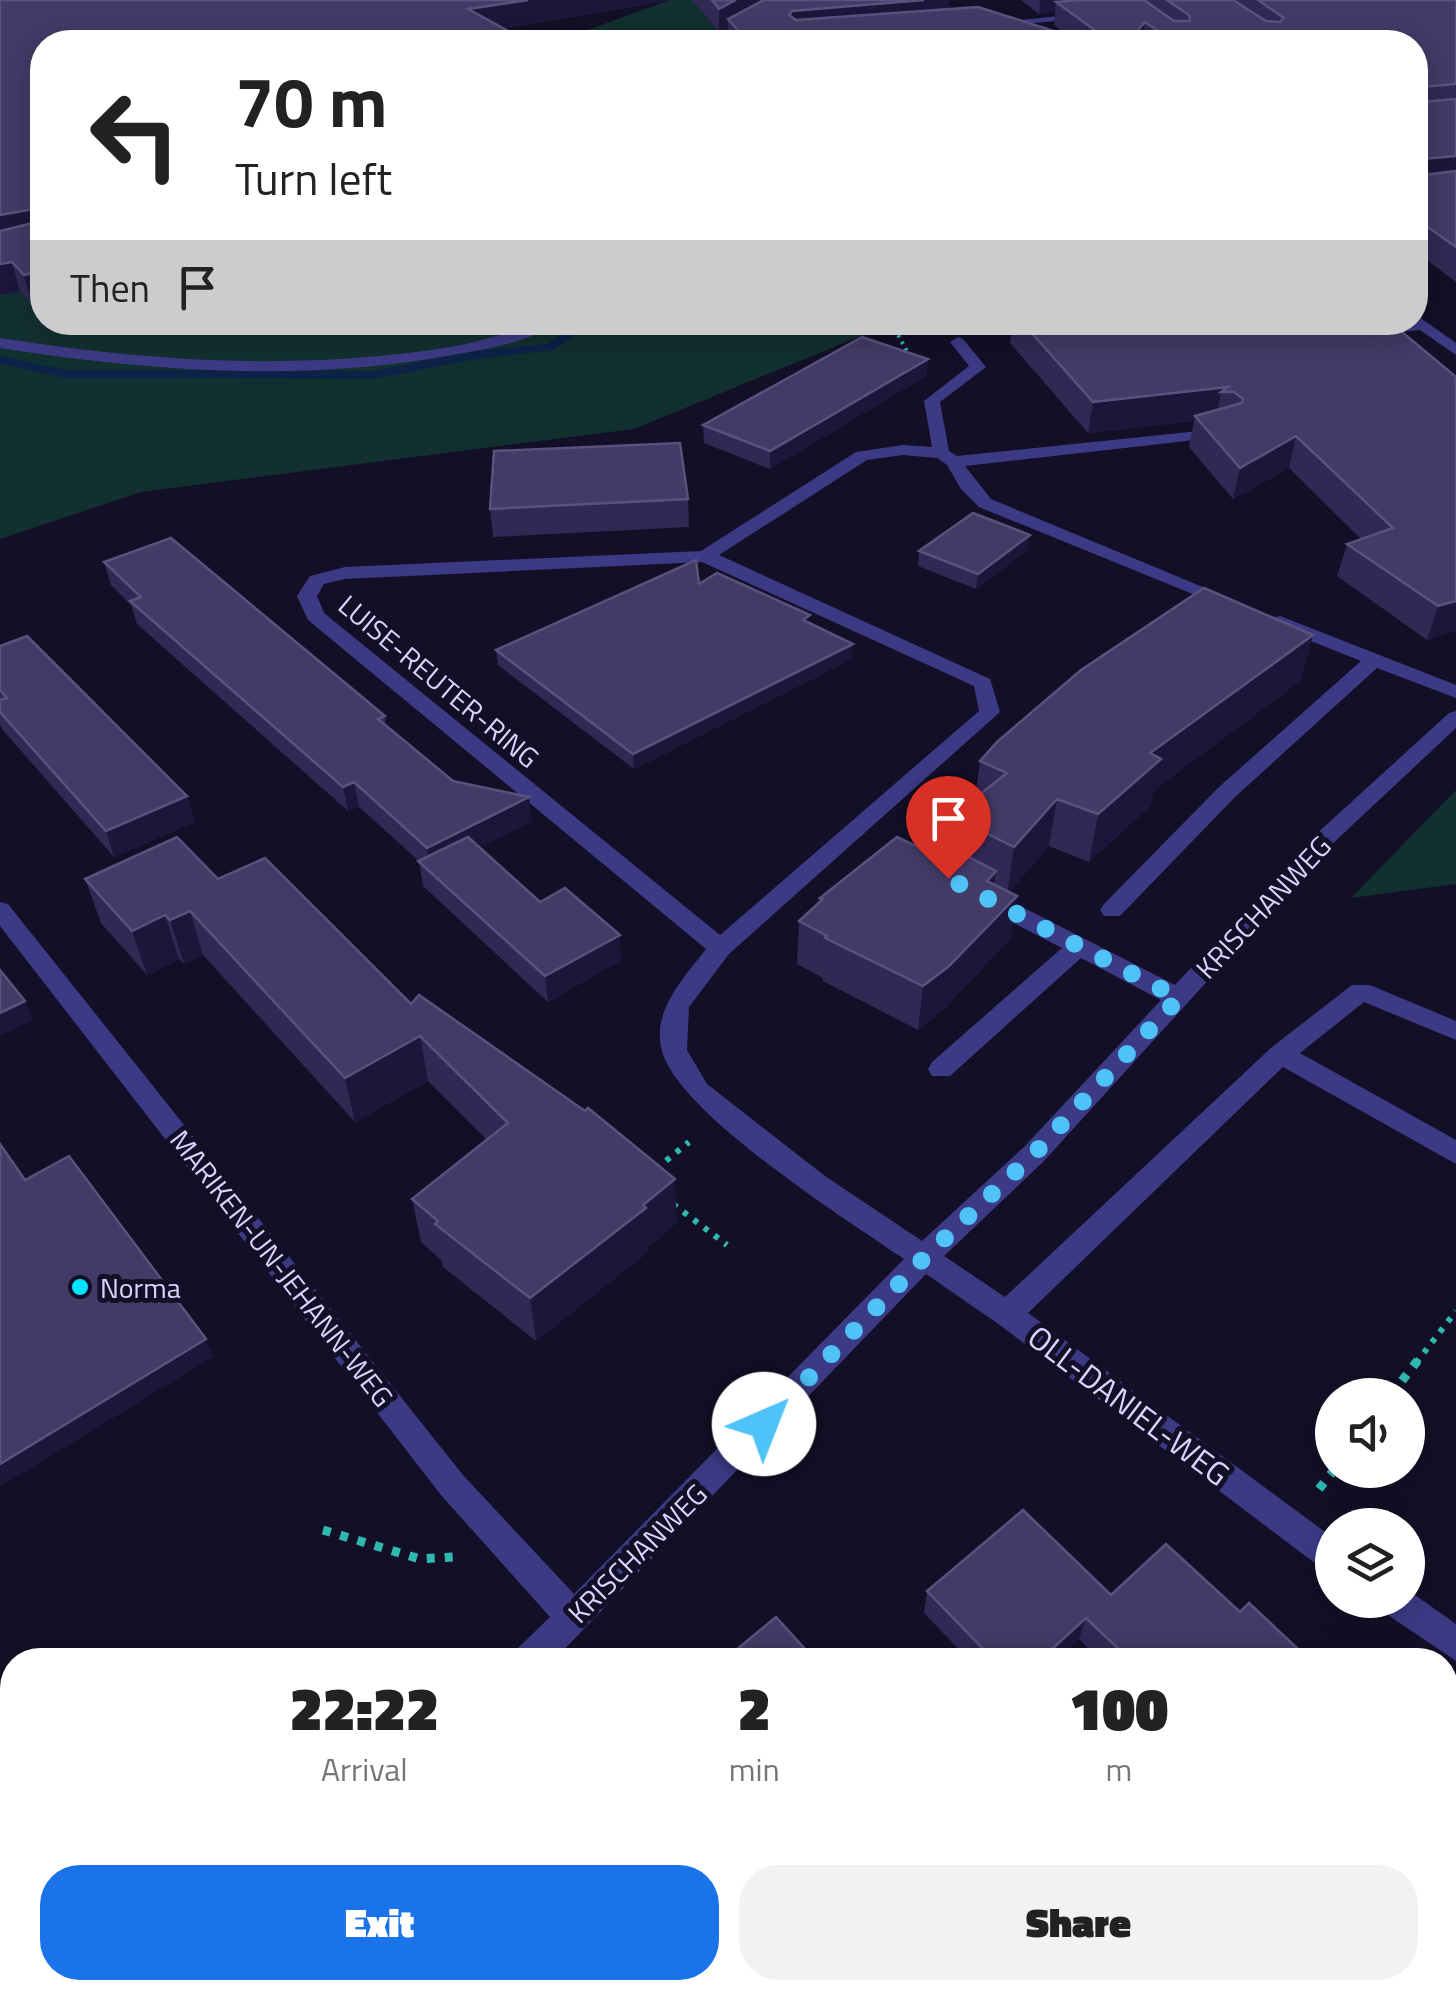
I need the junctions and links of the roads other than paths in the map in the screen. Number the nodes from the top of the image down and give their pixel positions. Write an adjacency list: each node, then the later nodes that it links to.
1 (794, 0): 4 (street)
2 (1100, 15): 3 (street)
3 (968, 25)
4 (737, 30)
5 (1428, 329): 9 (street)
6 (514, 335): 8 (street)
7 (958, 342): 11 (street)
8 (0, 343)
9 (1456, 350)
10 (1226, 432): 11 (street, LUISE-REUTER-RING)
11 (947, 458): 12 (street, LUISE-REUTER-RING); 13 (street)
12 (705, 556): 20 (street, LUISE-REUTER-RING); 20 (street, LUISE-REUTER-RING)
13 (1374, 660): 14 (street); 18 (street)
14 (1456, 692)
15 (1456, 717): 21 (street, KRISCHANWEG)
16 (964, 886): 19 (street)
17 (0, 910): 29 (street, MARIKEN-UN-JEHANN-WEG)
18 (1112, 910)
19 (1079, 946): 21 (street); 24 (street)
20 (720, 948): 26 (street, LUISE-REUTER-RING)
21 (1179, 998): 26 (street, KRISCHANWEG)
22 (1456, 1031): 23 (street)
23 (1280, 1054): 25 (street); 27 (street)
24 (941, 1069)
25 (1456, 1153)
26 (924, 1258): 27 (street, OLL-DANIEL-WEG); 29 (street, KRISCHANWEG)
27 (1007, 1314): 28 (street, OLL-DANIEL-WEG)
28 (1315, 1543)
29 (574, 1618): 32 (street, KRISCHANWEG)
30 (1419, 1618): 31 (street)
31 (1456, 1644)
32 (543, 1648)

